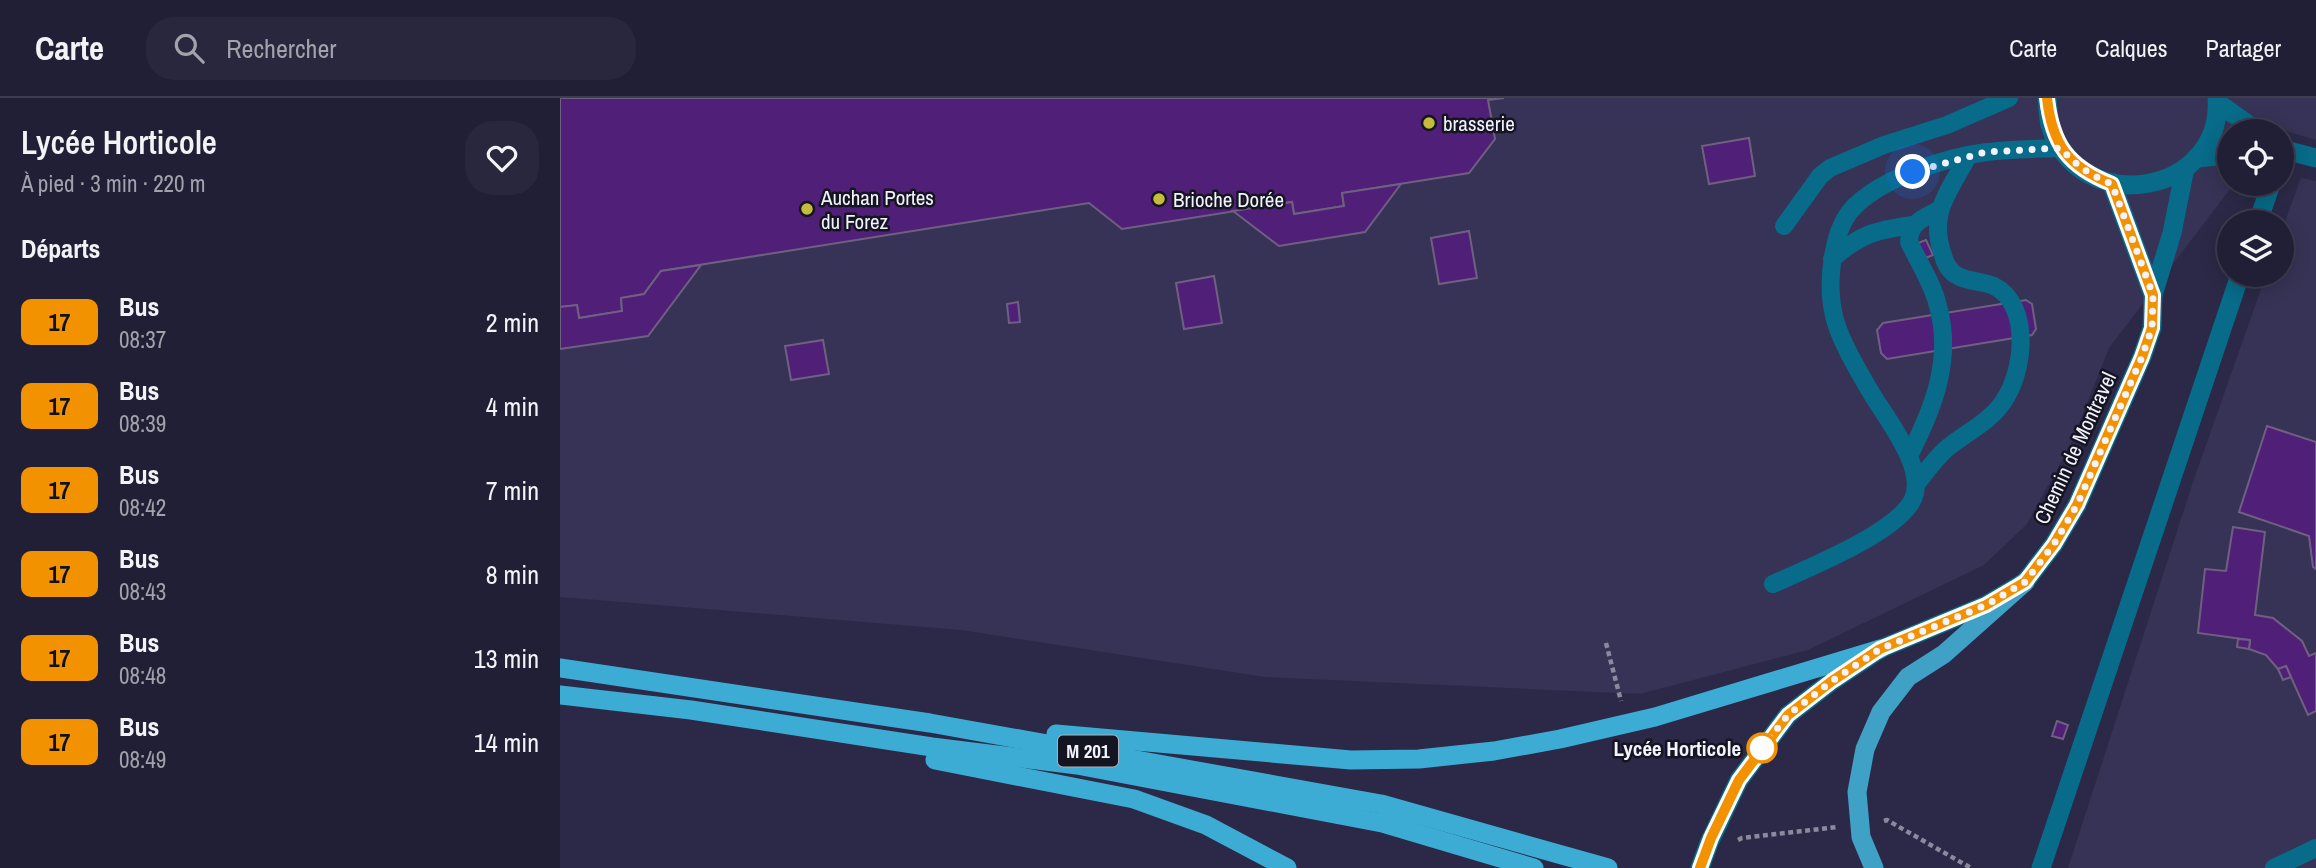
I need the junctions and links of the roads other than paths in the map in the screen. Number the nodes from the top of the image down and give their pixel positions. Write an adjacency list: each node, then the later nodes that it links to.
1 (2009, 98): 14 (lane)
2 (2047, 98): 5 (street)
3 (2217, 100): 4 (street); 10 (street, Chemin de Montravel)
4 (2242, 119)
5 (2061, 148): 7 (lane); 11 (street)
6 (2294, 152): 9 (street)
7 (1968, 156): 12 (lane); 15 (lane)
8 (2217, 158): 10 (street)
9 (2316, 158)
10 (2190, 163): 11 (street); 17 (street, Chemin de Montravel)
11 (2112, 184): 17 (street, Chemin de Montravel)
12 (1939, 210): 13 (lane); 19 (lane)
13 (1913, 225): 15 (lane); 18 (lane)
14 (1784, 226)
15 (1832, 259): 18 (lane)
16 (2236, 287): 33 (street)
17 (2153, 295): 20 (street, Chemin de Montravel)
18 (1909, 456): 19 (lane)
19 (1917, 483): 21 (lane)
20 (2025, 582): 22 (street, Chemin de Montravel); 32 (main road)
21 (1773, 584)
22 (1880, 649): 26 (highway); 31 (street, Chemin de Montravel)
23 (560, 668): 26 (highway, M 201)
24 (560, 695): 29 (highway, M 201)
25 (560, 703): 28 (highway)
26 (930, 723): 30 (highway, M 201)
27 (2316, 848): 34 (lane)
28 (1287, 868)
29 (1534, 868)
30 (1608, 868)
31 (1700, 868)
32 (1874, 868)
33 (2041, 868)
34 (2274, 868)

